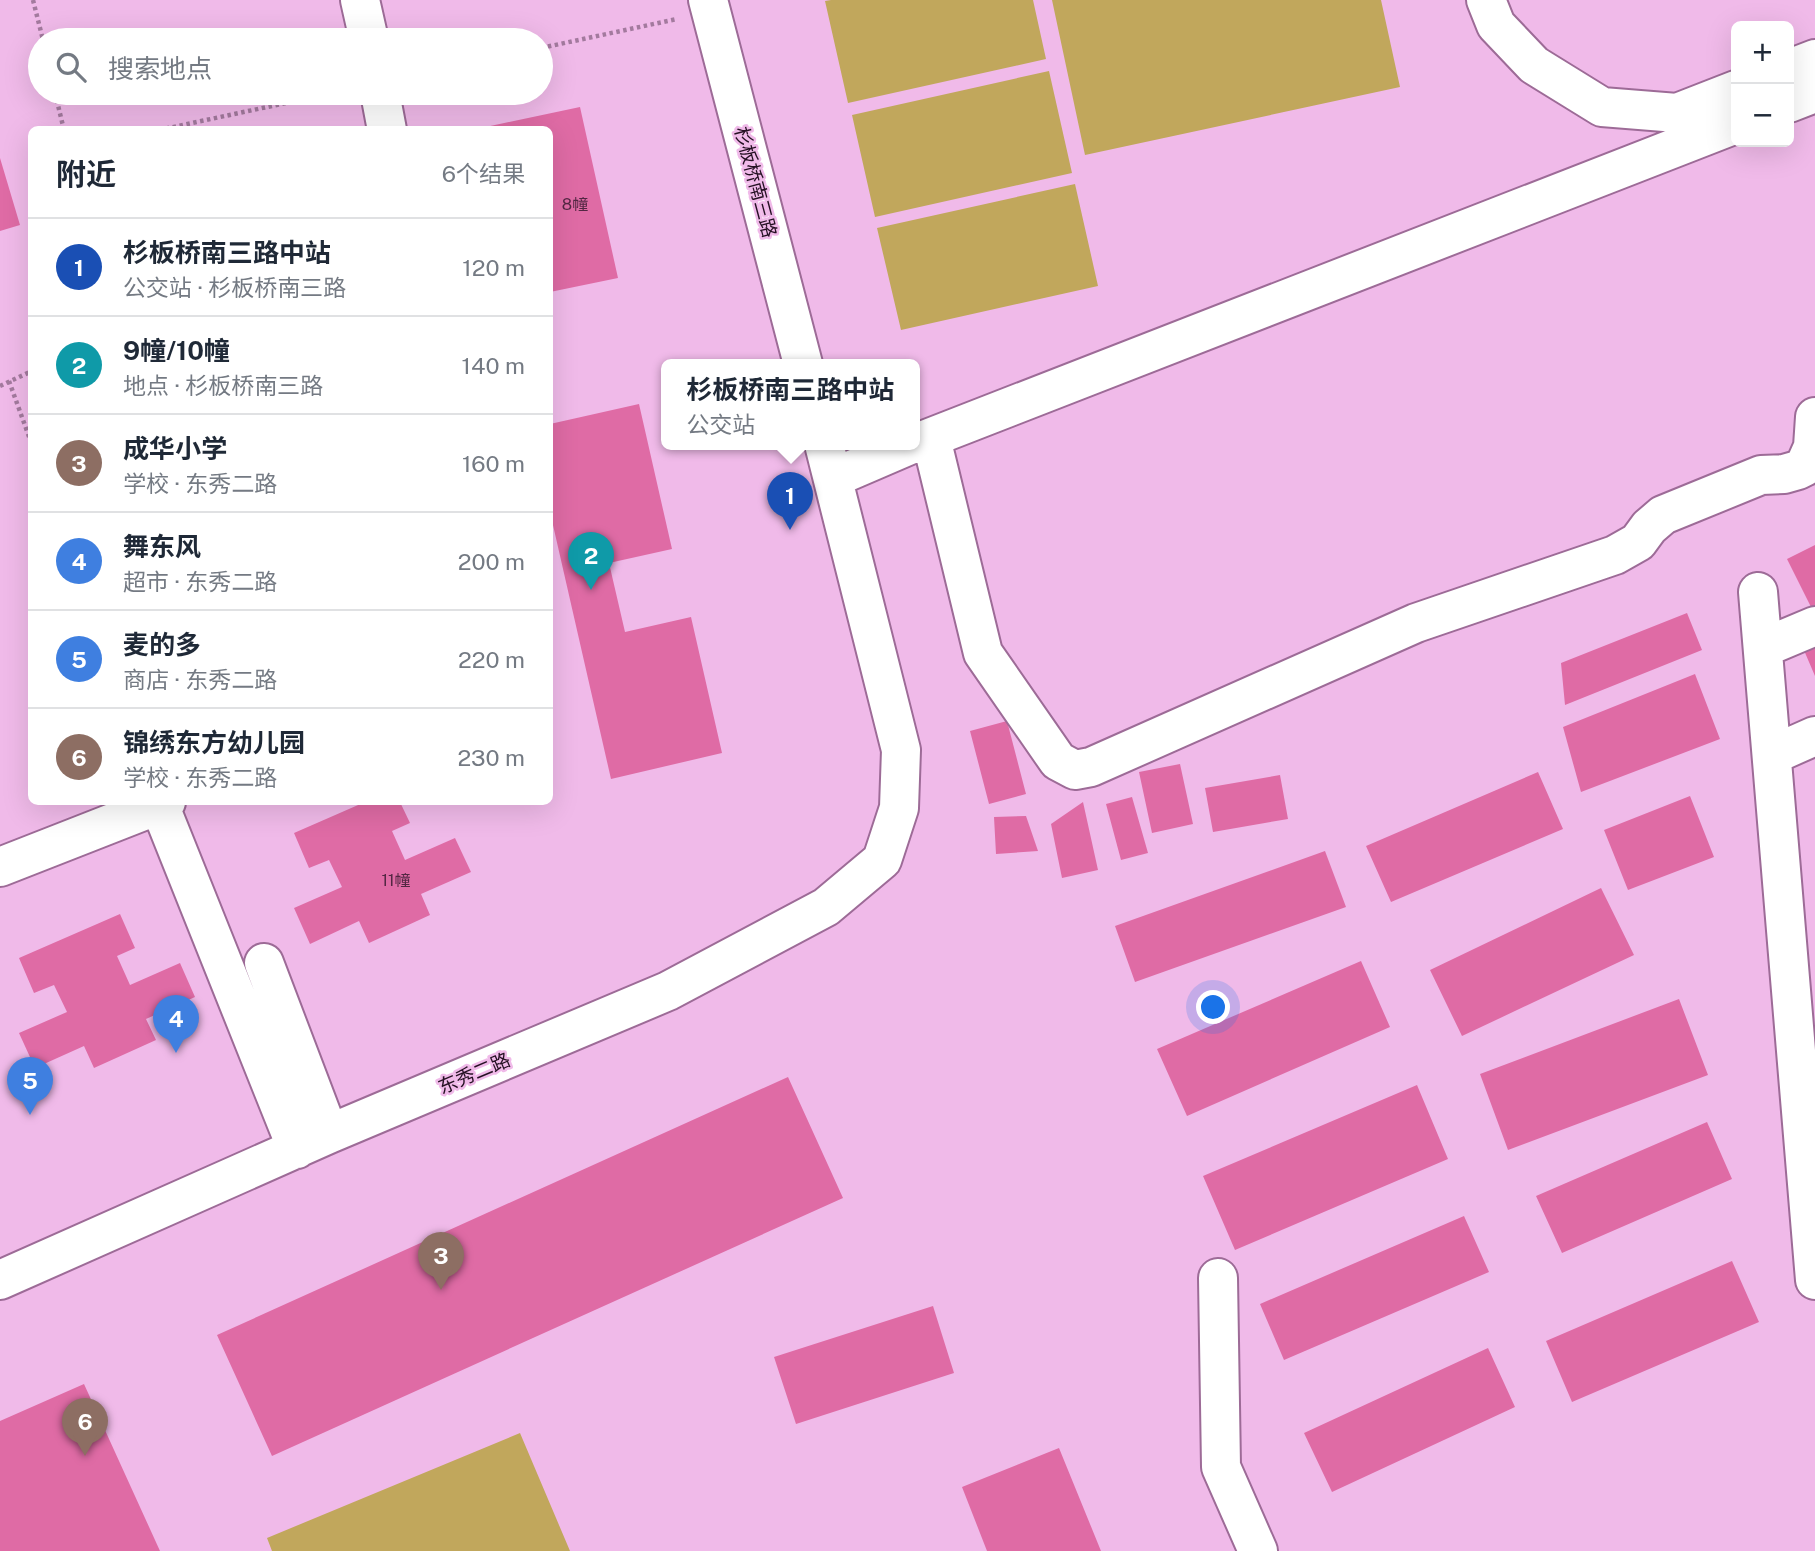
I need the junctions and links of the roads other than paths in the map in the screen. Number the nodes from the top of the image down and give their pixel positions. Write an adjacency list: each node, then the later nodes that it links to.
1 (360, 0): 4 (street)
2 (1486, 0): 7 (street)
3 (710, 6): 13 (street, 杉板桥南三路)
4 (366, 28)
5 (1815, 59): 6 (street)
6 (1794, 67)
7 (1731, 92)
8 (1815, 93): 9 (street)
9 (1794, 101)
10 (382, 105): 11 (street)
11 (386, 126)
12 (1731, 126): 15 (street)
13 (802, 359)
14 (1815, 418): 16 (street)
15 (920, 442)
16 (920, 445)
17 (881, 450): 18 (street)
18 (829, 461): 28 (street, 东秀二路)
19 (1758, 592): 21 (street)
20 (1815, 626): 21 (street)
21 (1763, 648): 23 (street)
22 (1815, 736): 23 (street)
23 (1772, 755): 31 (street)
24 (157, 805): 26 (street)
25 (163, 805): 28 (street)
26 (0, 867)
27 (264, 964): 28 (street)
28 (313, 1142): 30 (street, 东秀二路)
29 (1218, 1278): 32 (street)
30 (0, 1280)
31 (1815, 1280)
32 (1258, 1551)

